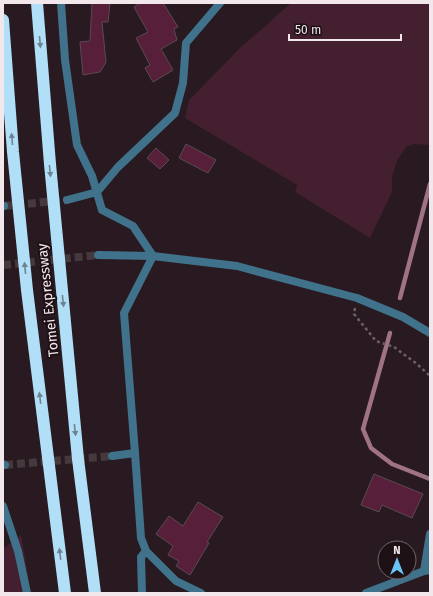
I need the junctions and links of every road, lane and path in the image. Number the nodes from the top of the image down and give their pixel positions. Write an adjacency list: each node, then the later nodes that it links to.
1 (37, 3): 20 (highway, Tomei Expressway, one-way to 20)
2 (61, 3): 5 (street)
3 (220, 3): 5 (street)
4 (3, 20): 19 (highway, Tomei Expressway, one-way to 4)
5 (97, 192): 6 (street); 8 (street)
6 (67, 200)
7 (98, 255): 8 (street)
8 (152, 256): 9 (street); 12 (street)
9 (357, 298): 10 (street); 11 (path)
10 (430, 333)
11 (430, 376)
12 (136, 453): 13 (street); 16 (street)
13 (112, 456)
14 (3, 506): 18 (street)
15 (430, 534): 17 (street)
16 (146, 551): 21 (street); 22 (street)
17 (427, 571): 23 (street)
18 (27, 593)
19 (65, 593)
20 (95, 593)
21 (142, 593)
22 (201, 593)
23 (366, 593)

